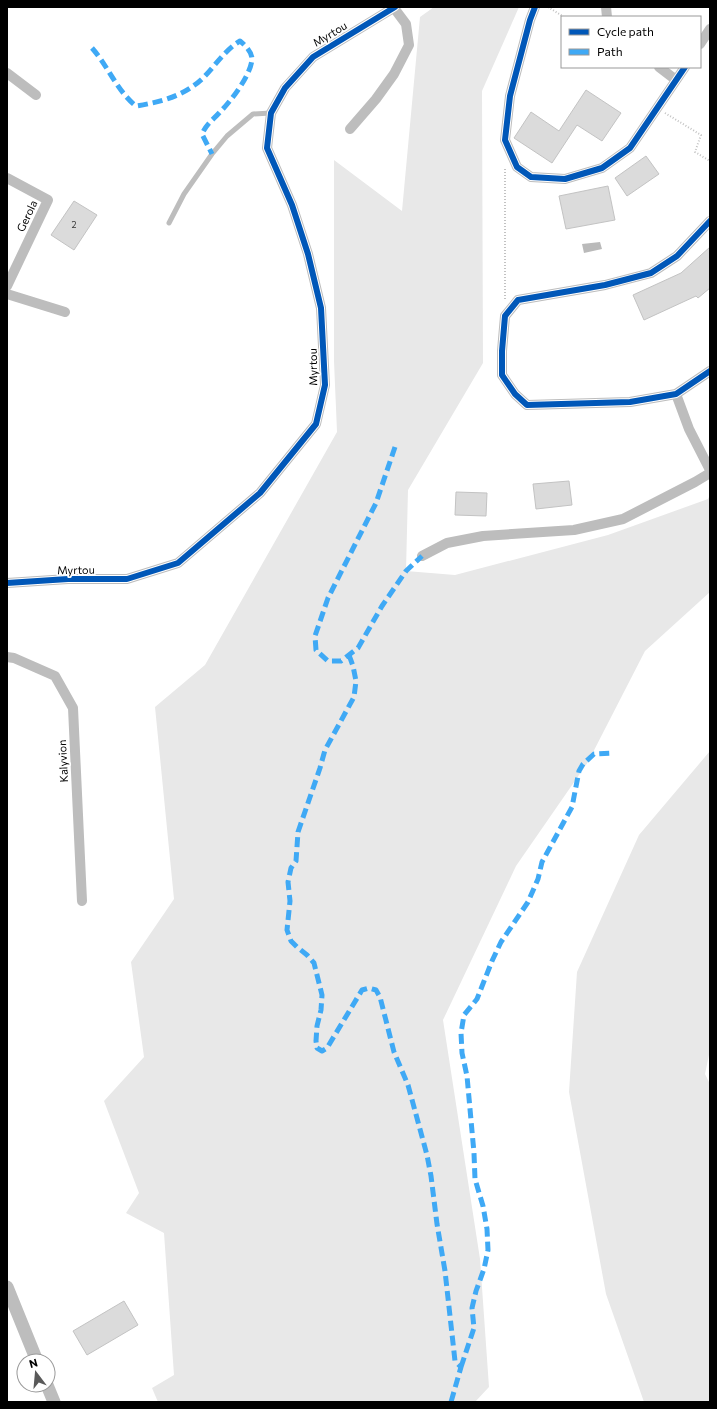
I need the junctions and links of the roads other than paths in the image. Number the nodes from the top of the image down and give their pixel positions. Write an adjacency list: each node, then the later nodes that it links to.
1 (394, 7): 10 (street, Myrtou); 11 (street)
2 (534, 7): 8 (street)
3 (710, 29): 4 (street)
4 (701, 42)
5 (661, 68): 8 (street)
6 (684, 68): 8 (street)
7 (7, 73): 9 (street)
8 (676, 80)
9 (36, 95)
10 (271, 113): 14 (lane); 23 (street, Myrtou)
11 (350, 129)
12 (7, 178): 15 (street, Gerola)
13 (710, 221): 19 (street)
14 (169, 223)
15 (7, 286)
16 (7, 294): 17 (street)
17 (65, 312)
18 (710, 371): 19 (street)
19 (676, 394): 20 (street)
20 (710, 470)
21 (710, 473): 22 (street)
22 (422, 556)
23 (7, 583)
24 (7, 657): 25 (street, Kalyvion)
25 (82, 901)
26 (7, 1287): 27 (street)
27 (34, 1353)

